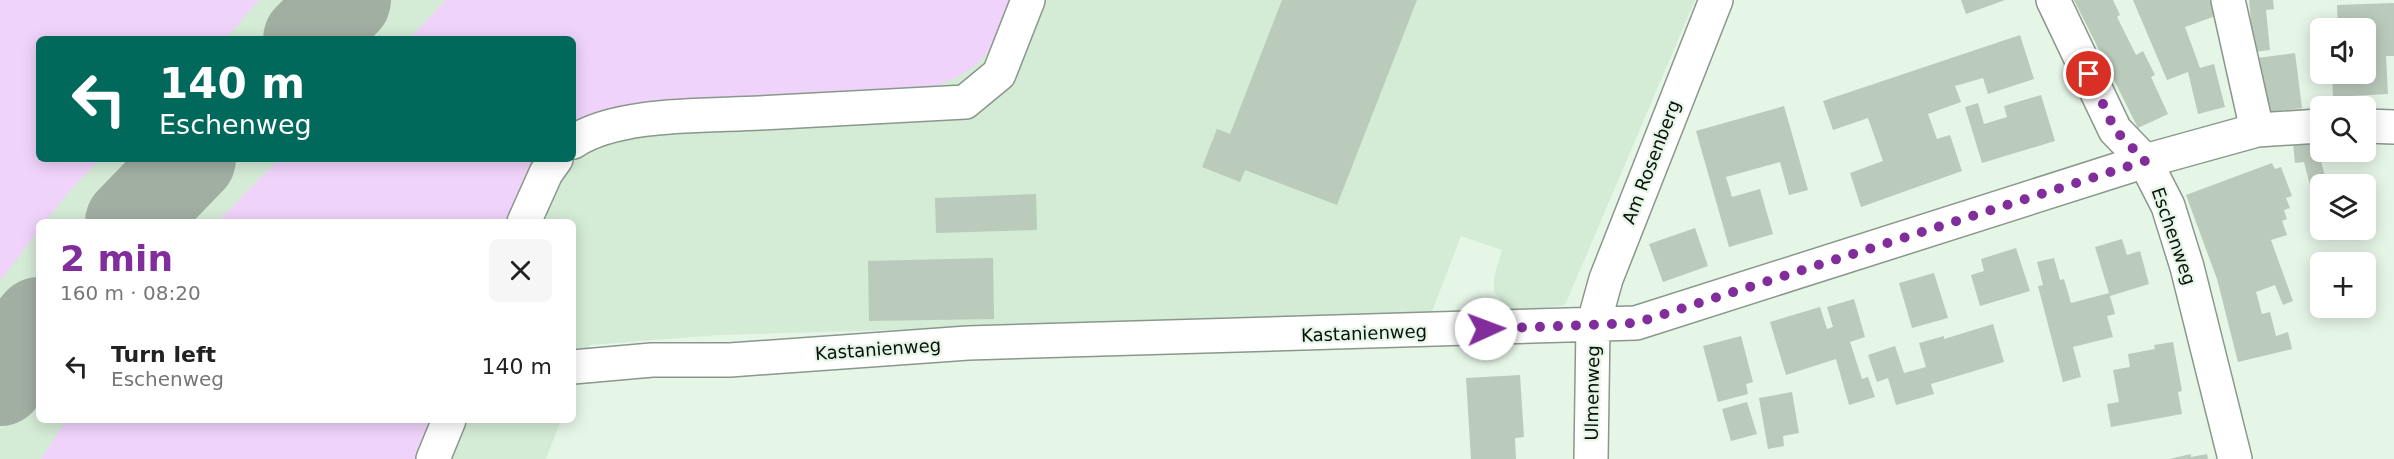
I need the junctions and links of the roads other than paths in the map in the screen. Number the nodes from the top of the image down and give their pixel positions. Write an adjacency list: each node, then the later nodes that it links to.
1 (1028, 0): 9 (street)
2 (1716, 0): 13 (street, Am Rosenberg)
3 (2053, 0): 10 (street, Eschenweg)
4 (2228, 0): 8 (street)
5 (2376, 126): 7 (street)
6 (2310, 127): 8 (street, Kastanienweg)
7 (2394, 127)
8 (2257, 130): 10 (street, Kastanienweg)
9 (576, 140)
10 (2145, 161): 13 (street, Kastanienweg); 18 (street, Eschenweg)
11 (554, 162): 12 (street)
12 (525, 219)
13 (1593, 326): 14 (street, Kastanienweg); 17 (street, Ulmenweg)
14 (576, 367)
15 (448, 423): 16 (street)
16 (434, 459)
17 (1592, 459)
18 (2235, 459)

